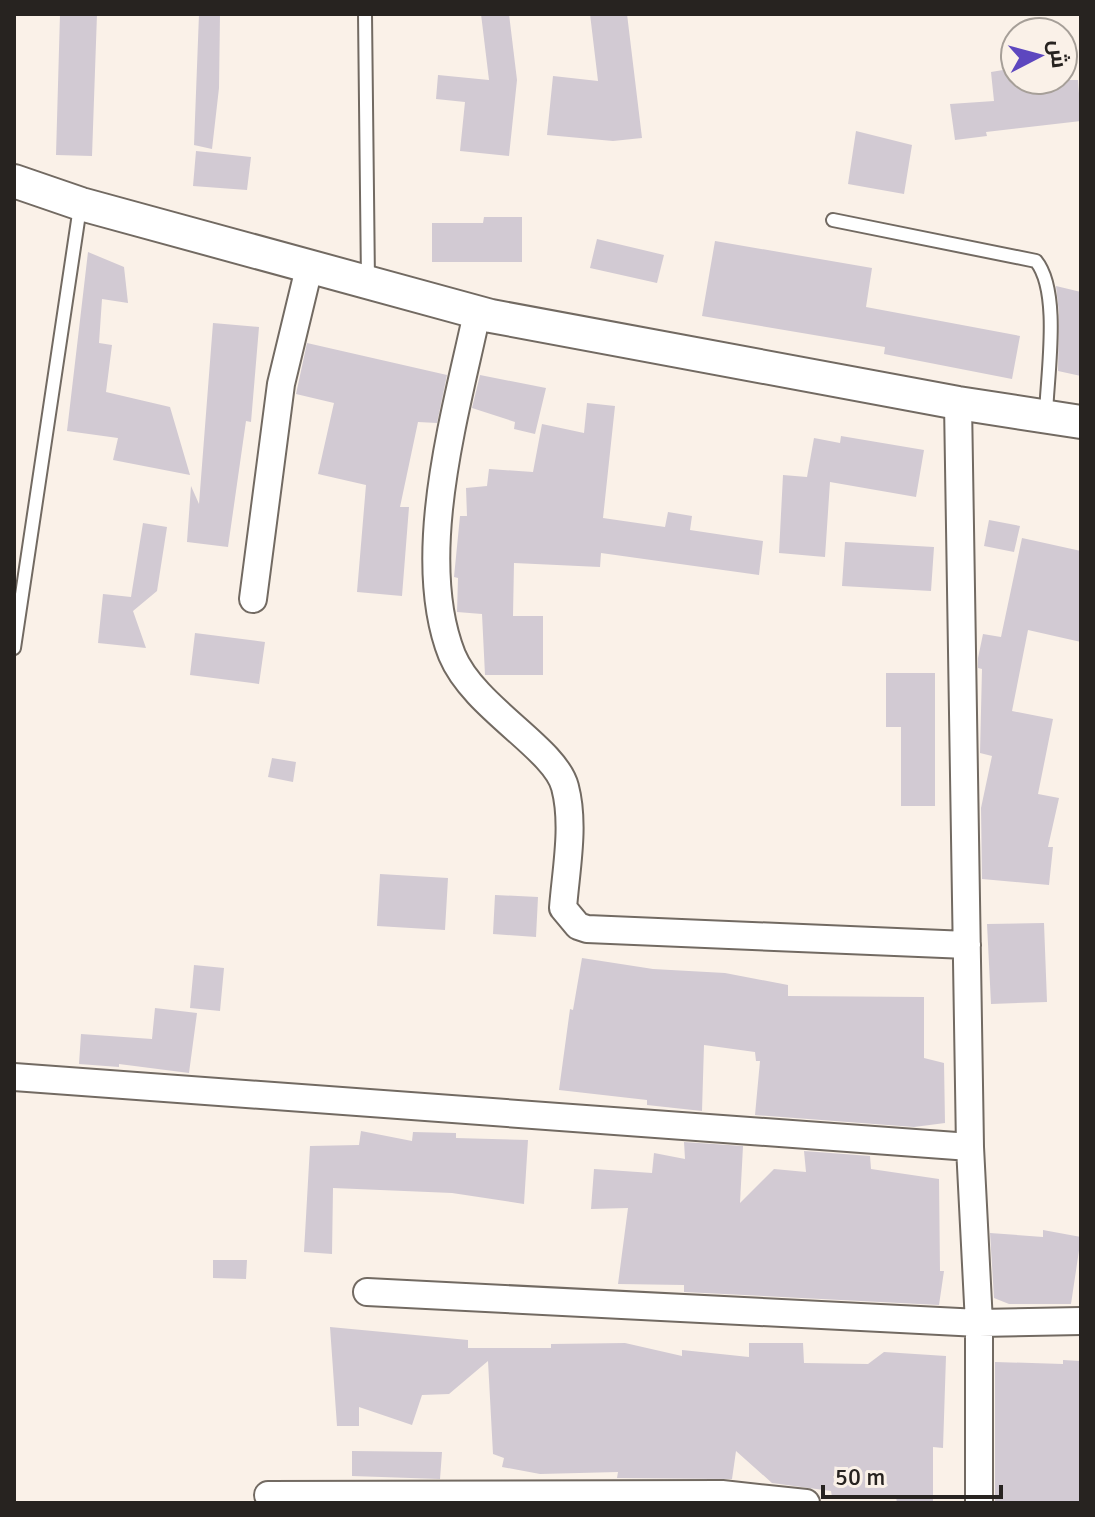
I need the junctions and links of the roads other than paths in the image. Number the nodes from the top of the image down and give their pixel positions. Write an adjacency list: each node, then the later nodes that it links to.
1 (365, 14): 6 (lane)
2 (14, 181): 3 (street)
3 (81, 204): 5 (street); 12 (lane)
4 (833, 220): 9 (lane)
5 (309, 268): 6 (street); 11 (street)
6 (368, 285): 7 (street)
7 (477, 313): 8 (street); 13 (street)
8 (958, 403): 9 (street); 13 (street)
9 (1046, 415): 10 (street)
10 (1081, 422)
11 (253, 599)
12 (14, 648)
13 (967, 945): 15 (street)
14 (14, 1077): 15 (street)
15 (970, 1147): 18 (street)
16 (367, 1292): 18 (street)
17 (1081, 1321): 18 (street)
18 (979, 1323): 22 (street)
19 (268, 1495): 20 (street)
20 (527, 1498): 21 (street)
21 (806, 1503)
22 (979, 1503)

